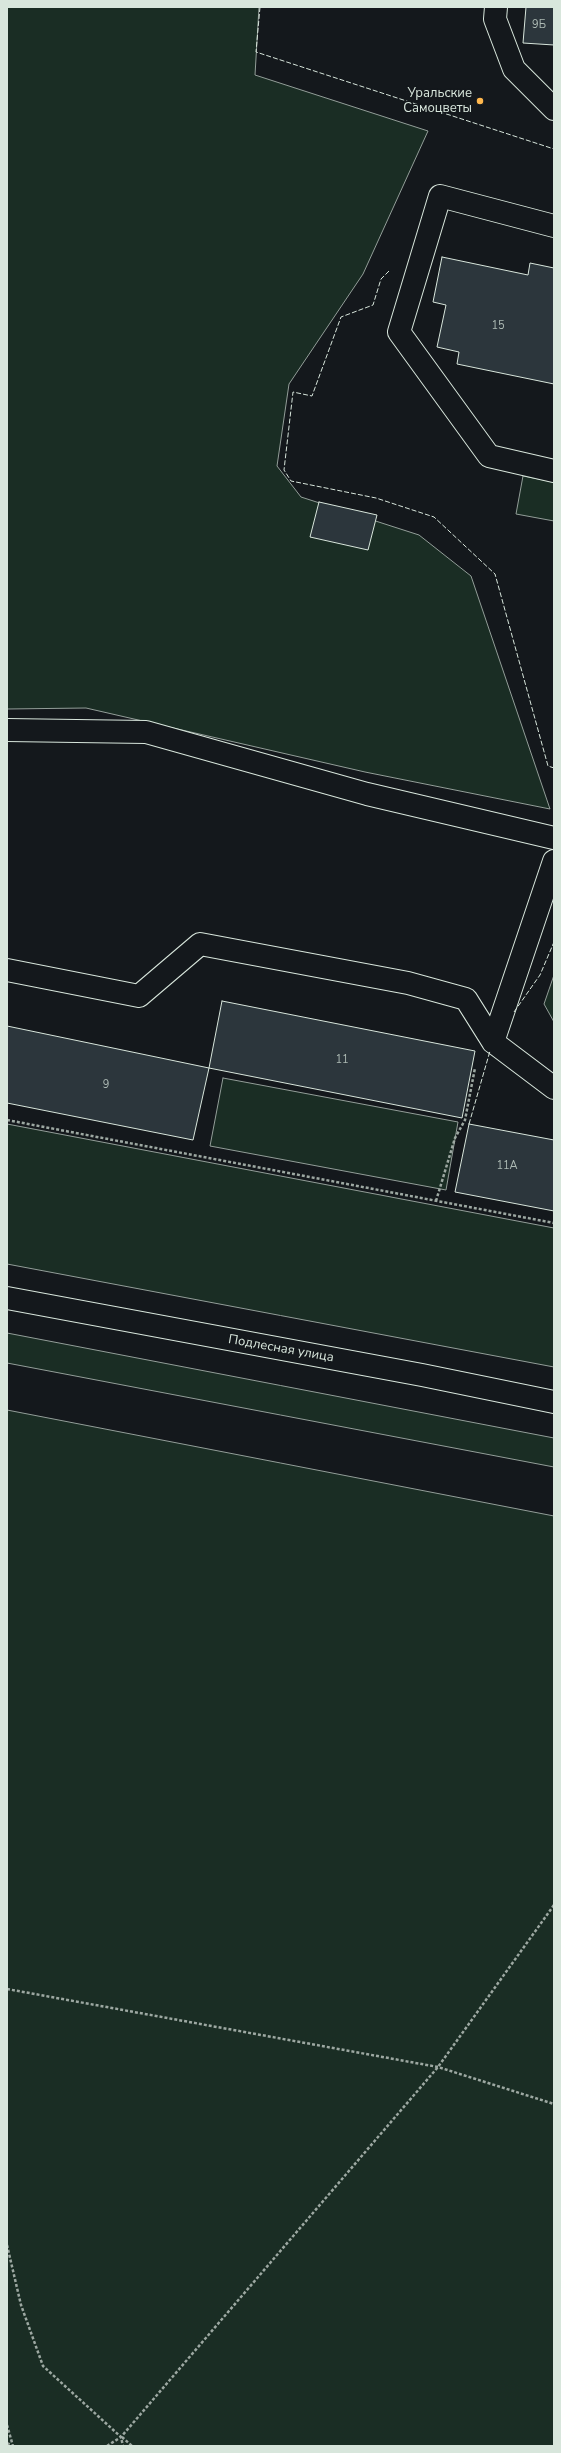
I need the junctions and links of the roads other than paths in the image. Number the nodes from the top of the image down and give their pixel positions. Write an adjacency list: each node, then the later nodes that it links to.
1 (496, 7): 2 (main road)
2 (554, 109)
3 (554, 226): 4 (main road)
4 (554, 471)
5 (7, 730): 6 (main road)
6 (554, 838)
7 (554, 861): 9 (main road)
8 (7, 970): 9 (main road)
9 (493, 1042): 10 (main road)
10 (554, 1088)
11 (7, 1298): 12 (main road, Подлесная улица)
12 (554, 1402)

